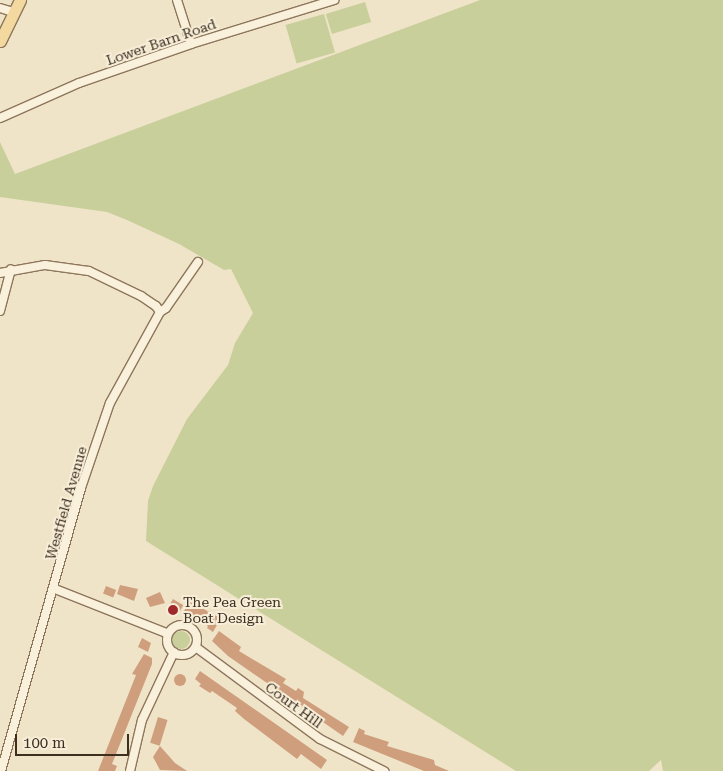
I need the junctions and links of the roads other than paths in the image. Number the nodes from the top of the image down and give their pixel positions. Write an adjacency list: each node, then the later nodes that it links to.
1 (20, 0): 6 (main road)
2 (177, 0): 8 (street)
3 (334, 0): 4 (street, Lower Barn Road)
4 (313, 3): 8 (street, Lower Barn Road)
5 (0, 8): 6 (street)
6 (13, 12): 7 (main road)
7 (0, 40)
8 (191, 44): 9 (street, Lower Barn Road)
9 (0, 118)
10 (198, 262): 14 (street, Westfield Avenue)
11 (11, 269): 12 (street); 13 (street); 14 (street)
12 (0, 273)
13 (0, 311)
14 (160, 312): 15 (street, Westfield Avenue)
15 (55, 589): 16 (street); 20 (street, Westfield Avenue)
16 (166, 633): 17 (street, Court Hill); 18 (street)
17 (197, 648): 18 (street); 21 (street, Court Hill)
18 (174, 652): 19 (street)
19 (134, 770)
20 (2, 771)
21 (384, 771)

